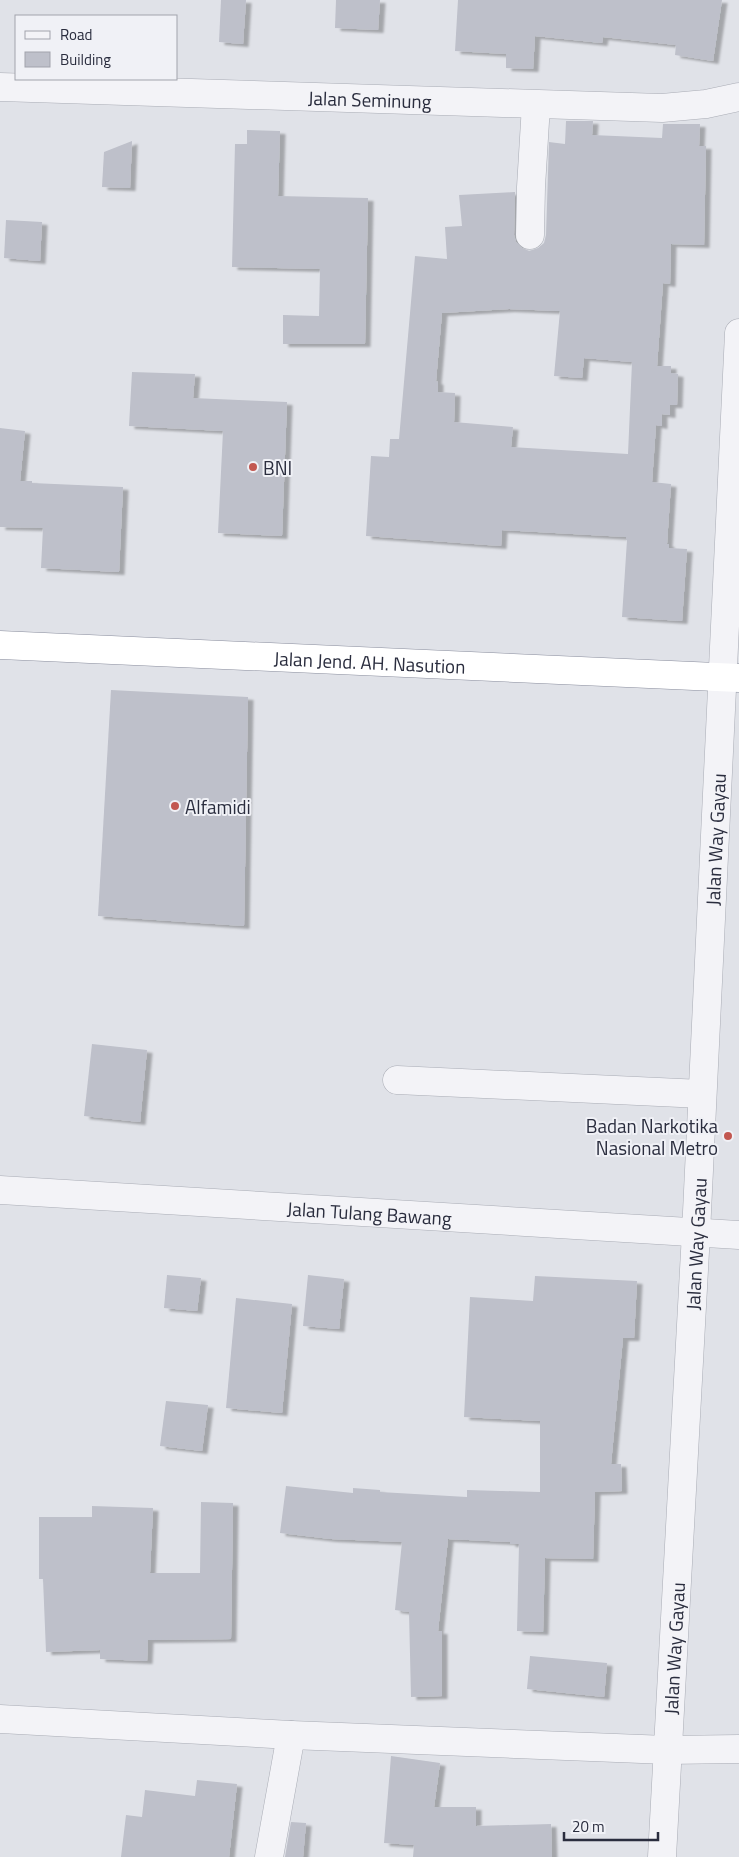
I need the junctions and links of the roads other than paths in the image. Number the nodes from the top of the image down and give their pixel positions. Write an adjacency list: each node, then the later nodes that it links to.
1 (0, 87): 3 (street, Jalan Seminung)
2 (739, 97): 3 (street, Jalan Seminung)
3 (536, 105): 4 (street)
4 (530, 235)
5 (739, 333): 7 (street, Jalan Way Gayau)
6 (0, 645): 7 (highway, Jalan Jend. AH. Nasution)
7 (731, 678): 9 (street, Jalan Way Gayau)
8 (397, 1080): 9 (street)
9 (702, 1094): 11 (street, Jalan Way Gayau)
10 (0, 1190): 11 (street, Jalan Tulang Bawang)
11 (696, 1233): 12 (street, Jalan Tulang Bawang); 16 (street, Jalan Way Gayau)
12 (739, 1235)
13 (0, 1719): 14 (street)
14 (291, 1736): 16 (street); 17 (street)
15 (739, 1749): 16 (street)
16 (667, 1750): 18 (street, Jalan Way Gayau)
17 (269, 1857)
18 (662, 1857)

